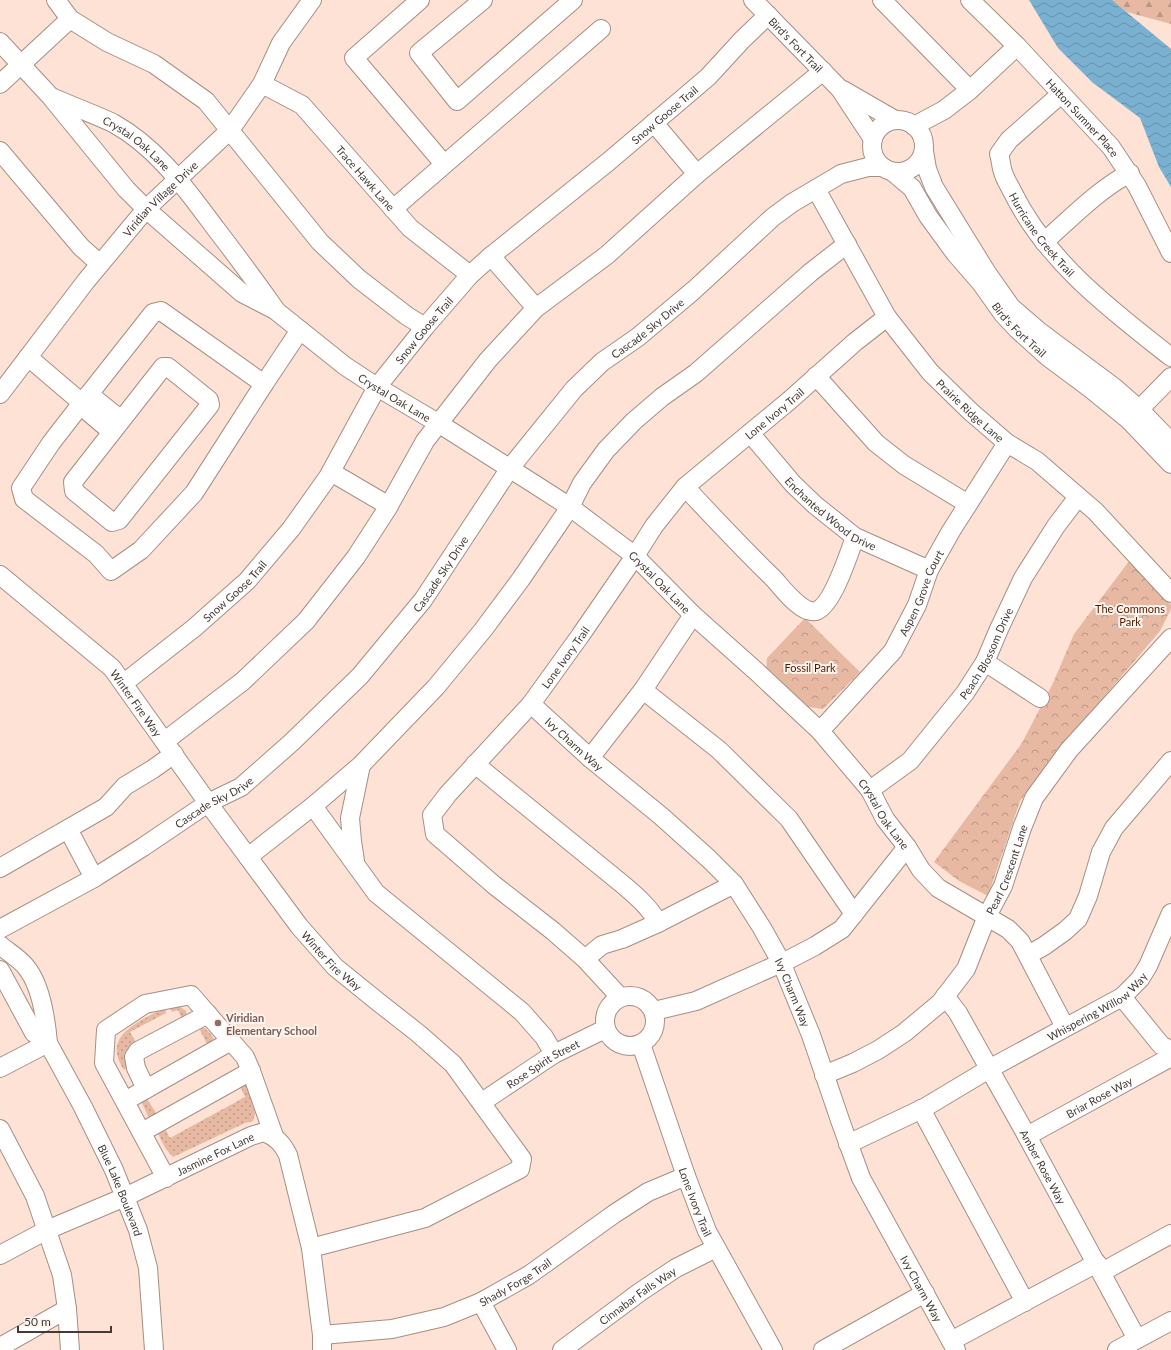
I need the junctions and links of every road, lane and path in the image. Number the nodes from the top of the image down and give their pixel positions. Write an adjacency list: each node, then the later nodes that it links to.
1 (56, 0): 10 (street)
2 (312, 0): 17 (street, Viridian Village Drive)
3 (420, 0): 30 (street)
4 (573, 0): 8 (street)
5 (753, 0): 9 (street, Bird's Fort Trail)
6 (882, 0): 19 (street)
7 (970, 0): 13 (street, Hatton Sumner Place)
8 (472, 4)
9 (768, 15): 15 (street, Bird's Fort Trail); 24 (street, Snow Goose Trail)
10 (70, 18): 14 (street); 26 (street)
11 (601, 29): 30 (street)
12 (0, 42): 14 (street, Crystal Oak Lane)
13 (1017, 46): 19 (street); 20 (street, Hatton Sumner Place)
14 (21, 66): 16 (street); 21 (street, Crystal Oak Lane)
15 (823, 71): 18 (street, Bird's Fort Trail); 33 (street)
16 (0, 84)
17 (262, 84): 26 (street, Viridian Village Drive); 38 (street, Trace Hawk Lane)
18 (840, 89): 23 (street, Bird's Fort Trail); 27 (street, Bird's Fort Trail)
19 (970, 90): 22 (street)
20 (1061, 94): 32 (street, Hatton Sumner Place); 39 (street, Hurricane Creek Trail)
21 (51, 97): 35 (street, Crystal Oak Lane); 37 (street, Crystal Oak Lane)
22 (944, 110): 25 (street); 28 (street)
23 (895, 120): 25 (street); 27 (street)
24 (654, 123): 33 (street); 42 (street, Snow Goose Trail)
25 (914, 126): 28 (street)
26 (230, 130): 35 (street, Viridian Village Drive); 49 (street)
27 (873, 140): 31 (street); 34 (street, Cascade Sky Drive)
28 (924, 147): 31 (street); 47 (street, Bird's Fort Trail)
29 (0, 151): 43 (street)
30 (444, 164): 38 (street)
31 (888, 170): 34 (street, Cascade Sky Drive); 47 (street, Bird's Fort Trail)
32 (1130, 173): 39 (street); 41 (street, Hatton Sumner Place)
33 (697, 174): 45 (street)
34 (841, 174): 36 (street, Cascade Sky Drive)
35 (178, 178): 37 (street, Viridian Village Drive); 46 (street, Crystal Oak Lane)
36 (816, 189): 40 (street, Prairie Ridge Lane); 66 (street, Cascade Sky Drive)
37 (146, 209): 43 (street, Viridian Village Drive); 46 (street, Crystal Oak Lane)
38 (393, 209): 44 (street, Trace Hawk Lane)
39 (1044, 242): 52 (street, Hurricane Creek Trail)
40 (847, 244): 48 (street, Prairie Ridge Lane); 72 (street)
41 (1171, 253)
42 (491, 256): 44 (street, Snow Goose Trail); 45 (street)
43 (100, 264): 51 (street, Viridian Village Drive)
44 (470, 275): 49 (street, Snow Goose Trail)
45 (536, 308): 60 (street)
46 (276, 310): 50 (street, Crystal Oak Lane)
47 (1007, 311): 59 (street, Bird's Fort Trail)
48 (887, 317): 53 (street, Lone Ivory Trail); 63 (street, Prairie Ridge Lane)
49 (425, 327): 56 (street, Snow Goose Trail)
50 (300, 330): 55 (street); 56 (street, Crystal Oak Lane)
51 (28, 357): 57 (street, Viridian Village Drive); 58 (street)
52 (1171, 357)
53 (816, 376): 62 (street, Lone Ivory Trail); 70 (street)
54 (1171, 377): 59 (street)
55 (264, 384): 58 (street); 58 (street)
56 (377, 388): 60 (street, Crystal Oak Lane); 67 (street, Snow Goose Trail)
57 (0, 394)
58 (85, 398): 61 (street)
59 (1135, 415): 64 (street, Bird's Fort Trail); 65 (street, Bird's Fort Trail)
60 (438, 423): 66 (street, Crystal Oak Lane); 71 (street)
61 (113, 424): 61 (street)
62 (750, 433): 68 (street, Lone Ivory Trail); 73 (street, Enchanted Wood Drive)
63 (1007, 442): 69 (street, Prairie Ridge Lane); 70 (street, Aspen Grove Court)
64 (1171, 442)
65 (1171, 464)
66 (510, 468): 72 (street, Crystal Oak Lane); 92 (street, Cascade Sky Drive)
67 (331, 472): 71 (street); 81 (street, Snow Goose Trail)
68 (685, 487): 73 (street); 74 (street, Lone Ivory Trail)
69 (1078, 497): 77 (street, Prairie Ridge Lane); 80 (street, Peach Blossom Drive)
70 (968, 504): 75 (street, Aspen Grove Court)
71 (389, 506): 86 (street)
72 (570, 507): 74 (street, Crystal Oak Lane); 90 (street)
73 (855, 537): 75 (street, Enchanted Wood Drive)
74 (635, 556): 78 (street, Crystal Oak Lane); 84 (street, Lone Ivory Trail)
75 (929, 570): 85 (street, Aspen Grove Court)
76 (0, 575): 81 (street, Winter Fire Way)
77 (1171, 593)
78 (693, 615): 82 (street); 85 (street, Crystal Oak Lane)
79 (1171, 638): 103 (street, Pearl Crescent Lane)
80 (985, 662): 83 (street); 91 (street, Peach Blossom Drive)
81 (124, 683): 86 (street, Winter Fire Way)
82 (644, 690): 87 (street); 102 (street)
83 (1040, 698)
84 (531, 704): 87 (street, Ivy Charm Way); 89 (street, Lone Ivory Trail)
85 (820, 731): 91 (street, Crystal Oak Lane)
86 (169, 748): 92 (street, Winter Fire Way); 94 (street)
87 (590, 758): 100 (street, Ivy Charm Way)
88 (1171, 761): 108 (street)
89 (475, 764): 104 (street); 109 (street, Lone Ivory Trail)
90 (362, 765): 93 (street); 97 (street)
91 (870, 790): 95 (street, Crystal Oak Lane)
92 (208, 803): 96 (street, Winter Fire Way); 99 (street, Cascade Sky Drive)
93 (313, 806): 96 (street); 97 (street)
94 (68, 829): 98 (street); 99 (street)
95 (907, 847): 102 (street); 103 (street, Crystal Oak Lane)
96 (248, 857): 132 (street, Winter Fire Way)
97 (356, 864): 124 (street)
98 (0, 868)
99 (94, 878): 105 (street, Cascade Sky Drive)
100 (734, 884): 104 (street); 110 (street, Ivy Charm Way)
101 (1171, 913): 113 (street, Whispering Willow Way)
102 (854, 914): 110 (street)
103 (987, 916): 108 (street, Crystal Oak Lane); 112 (street, Pearl Crescent Lane)
104 (658, 923): 109 (street)
105 (0, 929)
106 (0, 945): 121 (street, Blue Lake Boulevard)
107 (0, 955): 116 (street, Blue Lake Boulevard)
108 (1028, 955): 118 (street, Crystal Oak Lane)
109 (585, 959): 114 (street, Lone Ivory Trail)
110 (781, 962): 115 (street); 129 (street, Ivy Charm Way)
111 (0, 970): 116 (street, Blue Lake Boulevard)
112 (945, 996): 127 (street, Amber Rose Way); 129 (street, Pearl Crescent Lane)
113 (1122, 996): 118 (street, Whispering Willow Way); 123 (street)
114 (620, 997): 115 (street); 119 (street)
115 (654, 1011): 122 (street)
116 (22, 1012): 121 (street, Blue Lake Boulevard)
117 (208, 1014): 120 (street); 130 (street); 131 (street)
118 (1065, 1027): 127 (street, Whispering Willow Way)
119 (606, 1028): 122 (street); 124 (street, Rose Spirit Street)
120 (231, 1041): 128 (street); 130 (street)
121 (48, 1043): 126 (street); 142 (street, Blue Lake Boulevard)
122 (641, 1044): 140 (street, Lone Ivory Trail)
123 (1171, 1051)
124 (554, 1054): 132 (street, Rose Spirit Street)
125 (1171, 1057): 137 (street, Briar Rose Way)
126 (0, 1068)
127 (989, 1069): 133 (street, Whispering Willow Way); 137 (street, Amber Rose Way)
128 (251, 1071): 135 (street); 136 (street)
129 (824, 1075): 138 (street, Ivy Charm Way)
130 (146, 1089): 131 (street)
131 (125, 1101): 135 (street)
132 (482, 1102): 145 (street, Winter Fire Way)
133 (921, 1109): 138 (street, Whispering Willow Way); 151 (street)
134 (0, 1129): 139 (street)
135 (142, 1132): 141 (street)
136 (274, 1136): 141 (street, Jasmine Fox Lane); 145 (street)
137 (1027, 1136): 148 (street, Amber Rose Way)
138 (848, 1144): 149 (street, Ivy Charm Way)
139 (6, 1155): 143 (street)
140 (686, 1176): 146 (street, Lone Ivory Trail); 150 (street, Shady Forge Trail)
141 (166, 1178): 142 (street, Jasmine Fox Lane)
142 (125, 1197): 143 (street, Jasmine Fox Lane); 159 (street, Blue Lake Boulevard)
143 (47, 1230): 147 (street, Jasmine Fox Lane); 152 (street)
144 (1171, 1234): 148 (street)
145 (311, 1248): 155 (street)
146 (716, 1248): 161 (street, Cinnabar Falls Way); 162 (street, Lone Ivory Trail)
147 (0, 1255)
148 (1099, 1268): 151 (street); 154 (street, Amber Rose Way)
149 (925, 1293): 156 (street, Ivy Charm Way); 163 (street)
150 (481, 1302): 155 (street, Shady Forge Trail); 160 (street)
151 (1025, 1302): 156 (street)
152 (67, 1310): 157 (street); 158 (street)
153 (1171, 1321): 154 (street)
154 (1137, 1339): 164 (street)
155 (322, 1343)
156 (954, 1345)
157 (0, 1347)
158 (70, 1350)
159 (154, 1350)
160 (507, 1350)
161 (562, 1350)
162 (773, 1350)
163 (822, 1350)
164 (1117, 1350)

